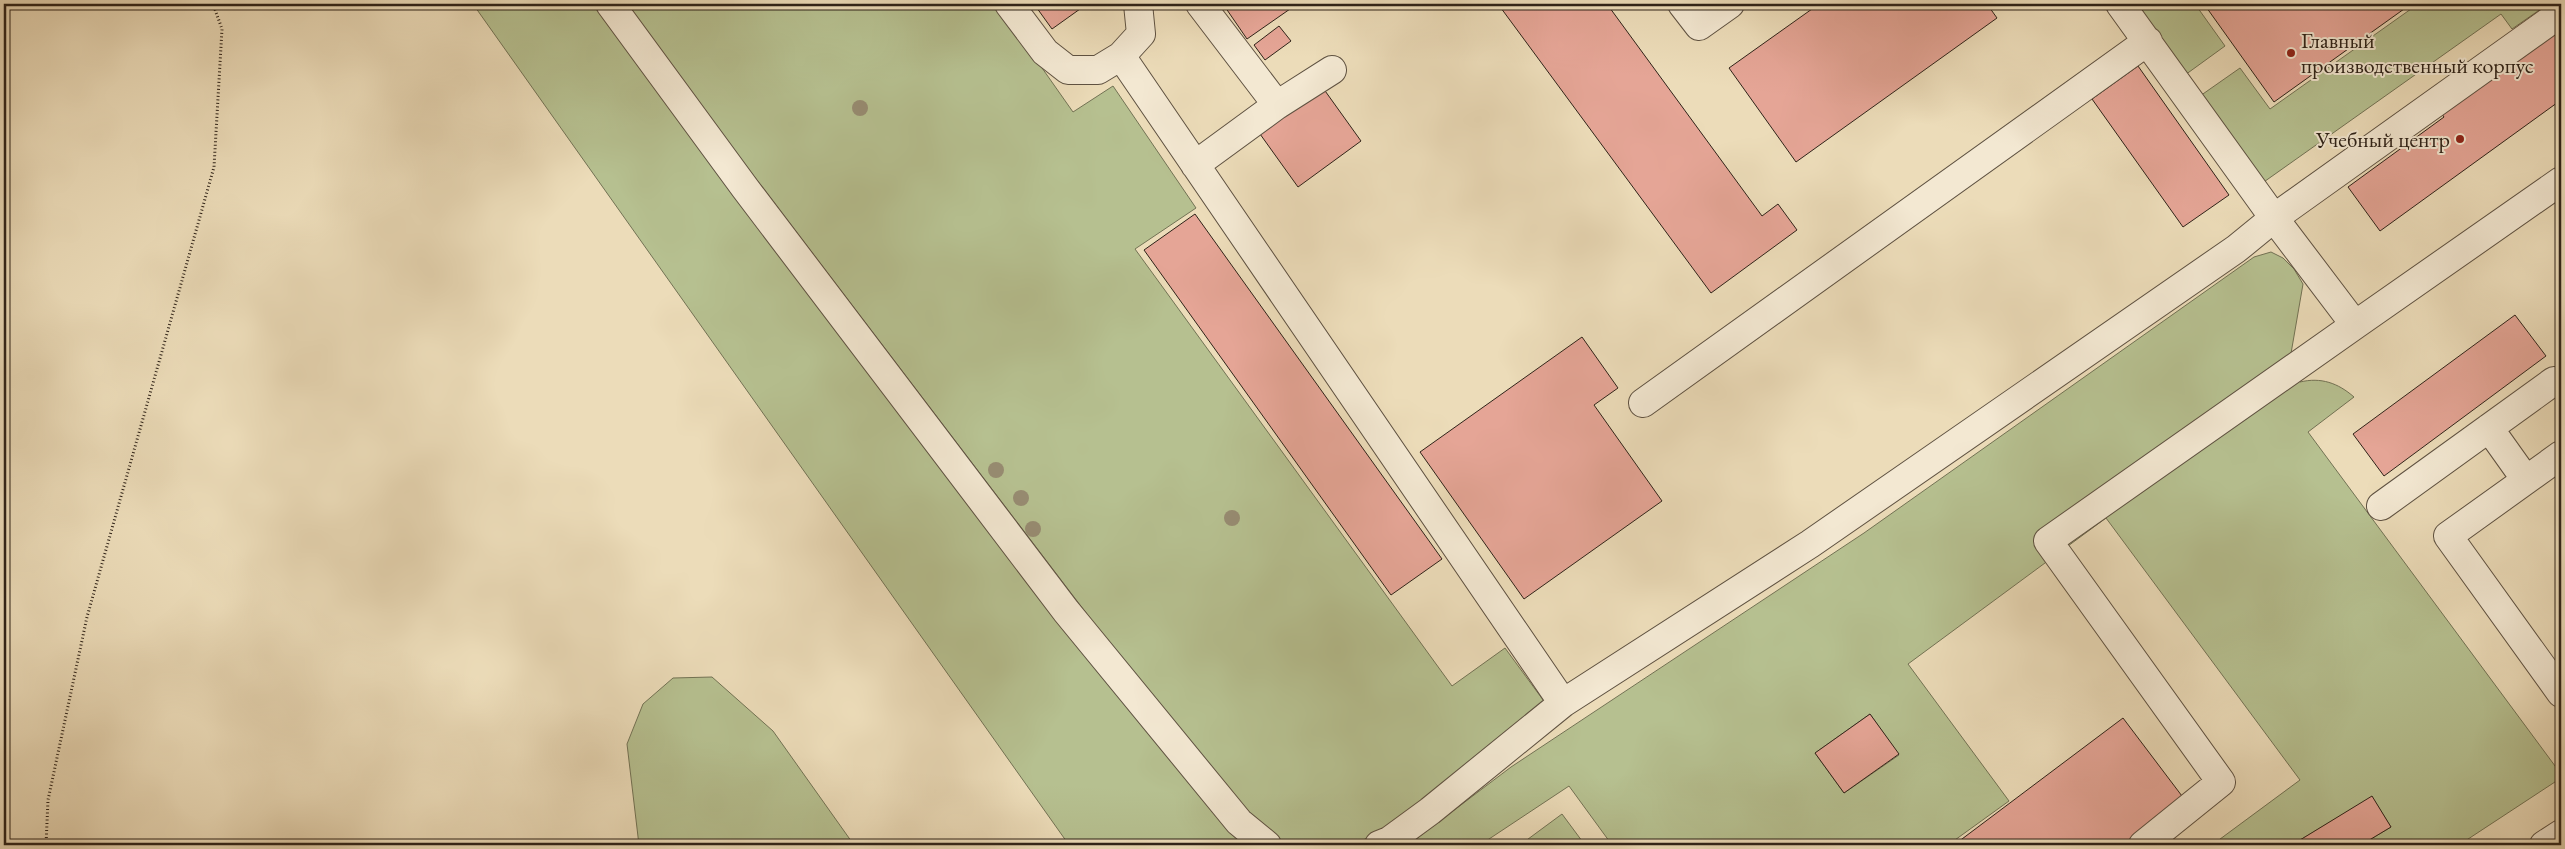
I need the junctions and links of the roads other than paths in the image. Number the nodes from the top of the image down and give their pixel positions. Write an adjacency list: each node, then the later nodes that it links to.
1 (610, 4): 26 (lane)
2 (1009, 4): 10 (lane)
3 (1138, 4): 10 (lane)
4 (1200, 4): 12 (lane)
5 (1682, 4): 6 (lane)
6 (1730, 4)
7 (2120, 4): 9 (lane)
8 (2561, 13): 15 (lane)
9 (2148, 41): 15 (lane); 18 (lane)
10 (1121, 56): 13 (lane)
11 (1332, 70): 12 (lane)
12 (1277, 105): 13 (lane)
13 (1195, 165): 24 (lane)
14 (2561, 181): 16 (lane)
15 (2274, 218): 16 (lane); 24 (lane)
16 (2355, 325): 28 (lane)
17 (2554, 381): 19 (lane)
18 (1643, 403)
19 (2489, 428): 21 (lane); 22 (lane)
20 (2561, 455): 21 (lane)
21 (2526, 480): 23 (lane)
22 (2381, 506)
23 (2561, 693)
24 (1563, 703): 27 (lane)
25 (2561, 834): 29 (lane)
26 (1267, 845)
27 (1379, 845)
28 (2143, 845)
29 (2544, 845)

